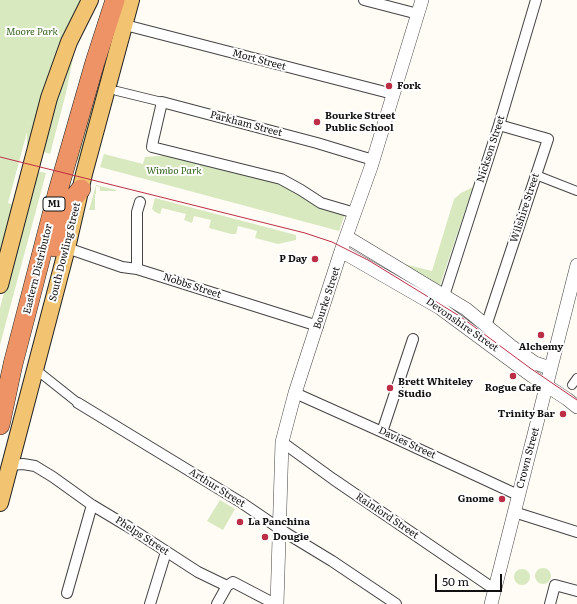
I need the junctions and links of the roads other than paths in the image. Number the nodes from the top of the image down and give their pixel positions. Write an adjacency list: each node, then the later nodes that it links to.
1 (90, 0): 25 (main road)
2 (104, 0): 30 (highway, Eastern Distributor / M1)
3 (116, 0): 39 (highway, Eastern Distributor / M1)
4 (131, 0): 9 (main road, South Dowling Street)
5 (364, 0): 8 (street)
6 (422, 0): 8 (street, Bourke Street)
7 (536, 0): 13 (street, Nickson Street)
8 (418, 14): 11 (street, Bourke Street)
9 (125, 25): 11 (street, Mort Street); 16 (main road, South Dowling Street)
10 (117, 91): 12 (street, Parkham Street)
11 (394, 94): 14 (street, Bourke Street)
12 (162, 102): 14 (street, Parkham Street); 19 (street)
13 (499, 125): 15 (street, Wilshire Street); 26 (street, Nickson Street)
14 (373, 160): 19 (street, Bourke Street)
15 (536, 175): 17 (street); 28 (street, Wilshire Street)
16 (81, 189): 21 (main road, South Dowling Street); 39 (highway, M1)
17 (577, 191)
18 (140, 202): 24 (street)
19 (355, 213): 20 (street, Bourke Street)
20 (346, 237): 22 (street, Bourke Street); 26 (street, Devonshire Street)
21 (67, 248): 24 (street, Nobbs Street); 42 (main road, South Dowling Street)
22 (341, 252): 27 (street, Bourke Street); 34 (street, Devonshire Street)
23 (577, 265): 31 (street, Crown Street)
24 (137, 269): 27 (street, Nobbs Street)
25 (0, 285)
26 (444, 296): 28 (street, Devonshire Street)
27 (318, 326): 36 (street, Bourke Street)
28 (486, 326): 31 (street, Devonshire Street)
29 (413, 339): 40 (street)
30 (0, 366)
31 (550, 368): 34 (street, Crown Street)
32 (39, 372): 37 (street, Arthur Street)
33 (577, 378): 35 (street)
34 (546, 385): 38 (street, Devonshire Street); 43 (street, Crown Street)
35 (572, 385)
36 (295, 393): 40 (street, Davies Street); 41 (street, Bourke Street)
37 (78, 403): 47 (street, Arthur Street)
38 (577, 407)
39 (2, 418)
40 (382, 432): 43 (street, Davies Street)
41 (282, 442): 47 (street, Bourke Street); 51 (street, Rainford Street)
42 (10, 465): 44 (main road, South Dowling Street); 45 (street, Phelps Street)
43 (518, 495): 46 (street, Crown Street)
44 (0, 503)
45 (92, 505): 49 (street, Phelps Street); 53 (street)
46 (514, 512): 48 (street); 51 (street, Crown Street)
47 (279, 528): 56 (street, Bourke Street); 57 (street, Arthur Street)
48 (577, 532)
49 (166, 552): 50 (street, Phelps Street); 54 (street)
50 (227, 586): 55 (street); 56 (street, Phelps Street)
51 (494, 589): 58 (street, Crown Street)
52 (577, 591): 59 (street)
53 (67, 593)
54 (150, 604)
55 (217, 604)
56 (276, 604)
57 (396, 604)
58 (491, 604)
59 (550, 604)

